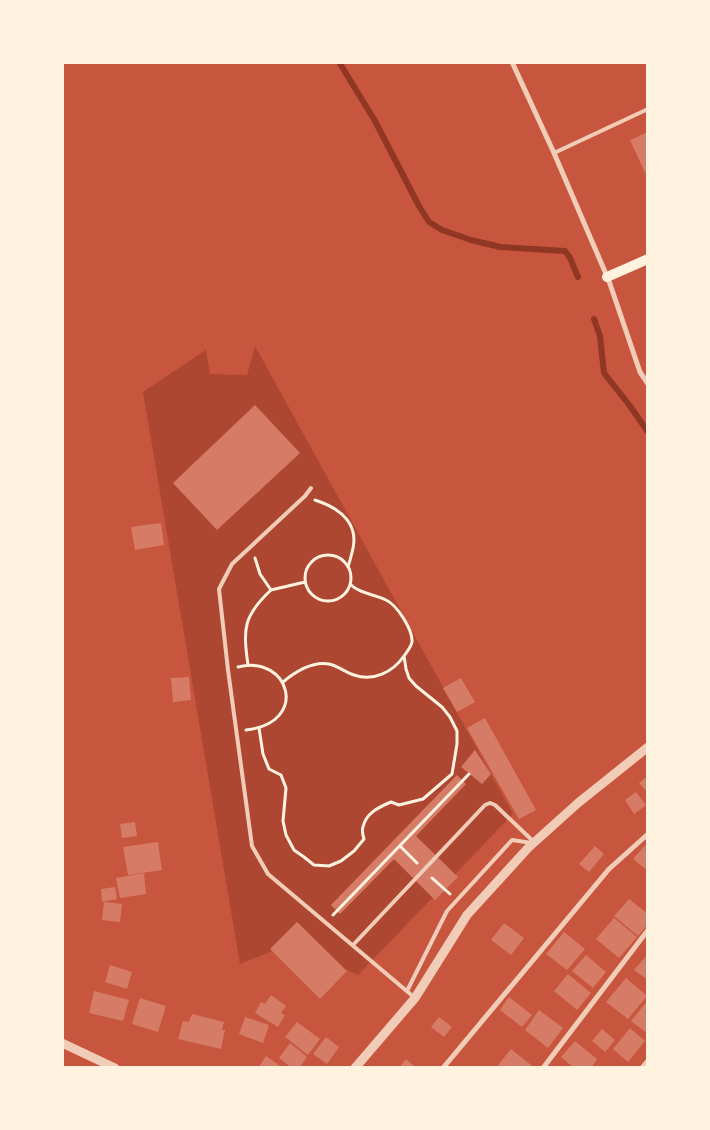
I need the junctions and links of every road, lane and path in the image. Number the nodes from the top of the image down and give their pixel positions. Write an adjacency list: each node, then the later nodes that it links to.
1 (512, 62): 3 (street)
2 (648, 109): 3 (lane)
3 (554, 153): 5 (street)
4 (648, 259): 5 (main road)
5 (607, 277): 6 (street)
6 (648, 384)
7 (311, 488): 8 (lane)
8 (304, 496): 9 (lane); 10 (path)
9 (252, 545): 13 (path); 16 (lane)
10 (348, 568): 11 (path); 12 (path)
11 (305, 582): 12 (path); 13 (path)
12 (350, 584): 14 (path)
13 (271, 590): 15 (path)
14 (404, 656): 17 (path); 18 (path)
15 (248, 664): 16 (path); 17 (path)
16 (228, 670): 19 (lane)
17 (283, 682): 18 (path)
18 (259, 728): 19 (path)
19 (237, 731): 24 (lane)
20 (648, 747): 23 (street)
21 (470, 774): 24 (path)
22 (648, 834): 33 (street)
23 (535, 843): 26 (lane); 27 (lane); 28 (street)
24 (325, 922): 26 (lane)
25 (648, 930): 34 (street)
26 (353, 945): 27 (lane)
27 (407, 991): 28 (lane)
28 (415, 998): 32 (street)
29 (62, 1043): 31 (street)
30 (648, 1061): 35 (street)
31 (115, 1068)
32 (355, 1068)
33 (443, 1068)
34 (543, 1068)
35 (642, 1068)

